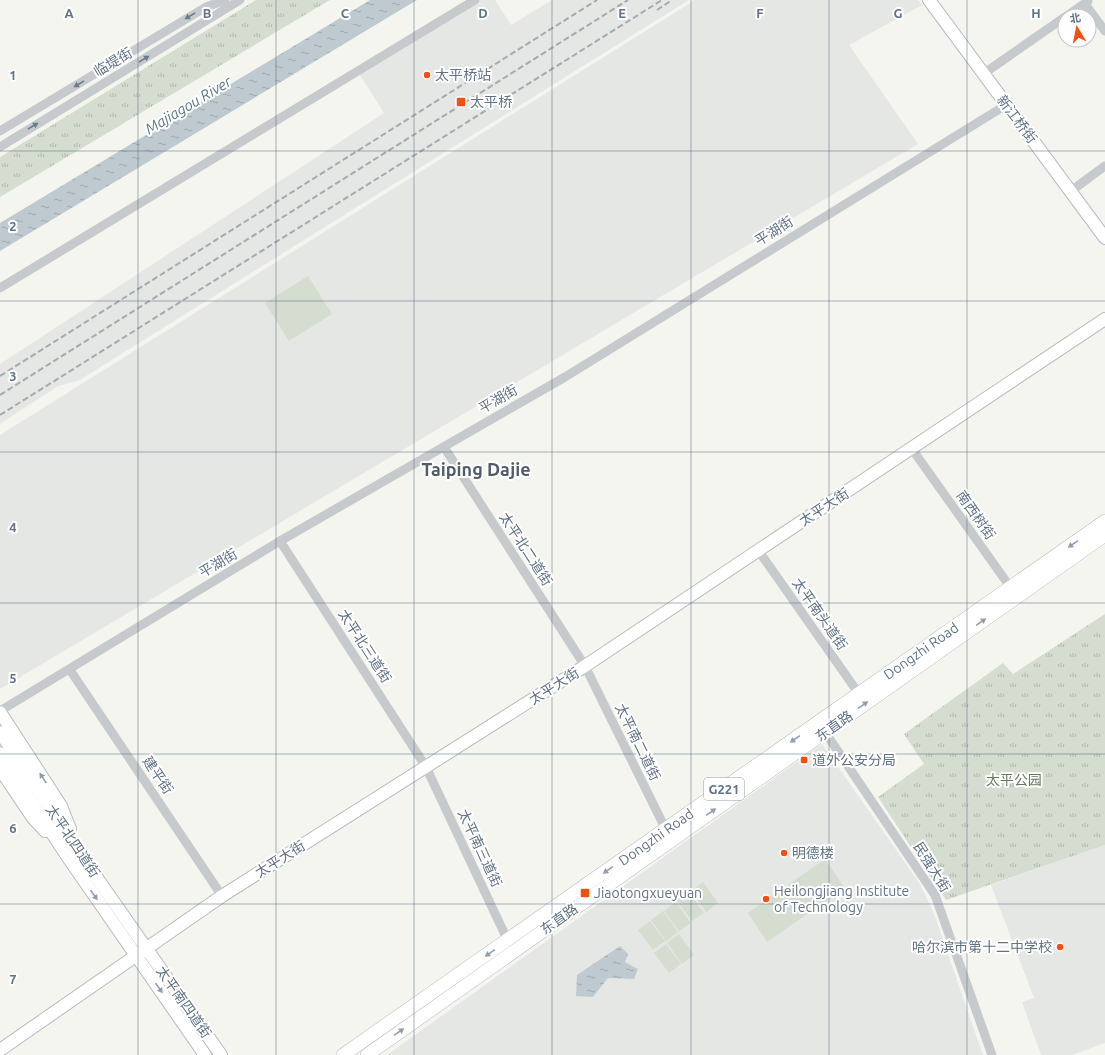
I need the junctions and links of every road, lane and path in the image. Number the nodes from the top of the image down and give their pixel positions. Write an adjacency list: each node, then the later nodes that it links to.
1 (475, 0): 15 (street)
2 (929, 0): 8 (main road, 新江桥街)
3 (228, 2): 10 (street, 临堤街, one-way to 10); 11 (street, 临堤街, one-way to 3)
4 (1087, 2): 5 (street); 7 (street)
5 (1079, 8)
6 (1057, 23): 8 (street)
7 (1105, 31)
8 (983, 74): 9 (main road, 新江桥街)
9 (1006, 105): 13 (main road, 新江桥街); 17 (street, 平湖街)
10 (0, 131)
11 (0, 147)
12 (1105, 166): 13 (street)
13 (1071, 191): 14 (main road, 新江桥街)
14 (1105, 238)
15 (0, 288)
16 (1105, 319): 18 (main road, 太平大街)
17 (444, 447): 21 (street, 平湖街); 24 (street, 太平北二道街)
18 (912, 449): 22 (main road, 太平大街); 23 (street, 南西树街)
19 (1105, 521): 23 (highway, Dongzhi Road / G221, one-way to 23)
20 (1105, 535): 23 (highway, 东直路 / G221)
21 (280, 541): 25 (street, 平湖街); 31 (street, 太平北三道街)
22 (758, 550): 24 (main road, 太平大街); 26 (street, 太平南头道街)
23 (1014, 592): 26 (highway, Dongzhi Road / G221); 29 (highway, 东直路 / G221, one-way to 23)
24 (585, 666): 31 (main road, 太平大街); 34 (street, 太平南二道街)
25 (70, 670): 27 (street, 平湖街); 37 (street, 建平街)
26 (859, 694): 34 (highway, Dongzhi Road / G221, one-way to 34)
27 (0, 712): 35 (main road, one-way to 27)
28 (0, 732): 33 (main road, 太平北四道街)
29 (825, 732): 45 (highway, 东直路 / G221, one-way to 29); 46 (street, 民强大街)
30 (0, 753): 33 (main road, 太平北四道街)
31 (426, 767): 37 (main road, 太平大街); 38 (street, 太平南三道街)
32 (0, 769): 36 (main road)
33 (47, 813): 35 (main road, 太平北四道街); 36 (main road, 太平北四道街)
34 (666, 830): 38 (highway, Dongzhi Road / G221, one-way to 38)
35 (78, 850): 39 (main road, 太平北四道街)
36 (65, 853): 40 (main road, 太平北四道街, one-way to 40)
37 (222, 896): 39 (main road, 太平大街)
38 (508, 941): 44 (highway, Dongzhi Road / G221, one-way to 44)
39 (147, 948): 40 (main road, 太平大街); 43 (main road, 太平南四道街)
40 (136, 956): 41 (main road, 太平大街); 42 (main road, 太平南四道街, one-way to 42)
41 (0, 1050)
42 (205, 1055)
43 (221, 1055)
44 (343, 1055)
45 (367, 1055)
46 (992, 1055)

